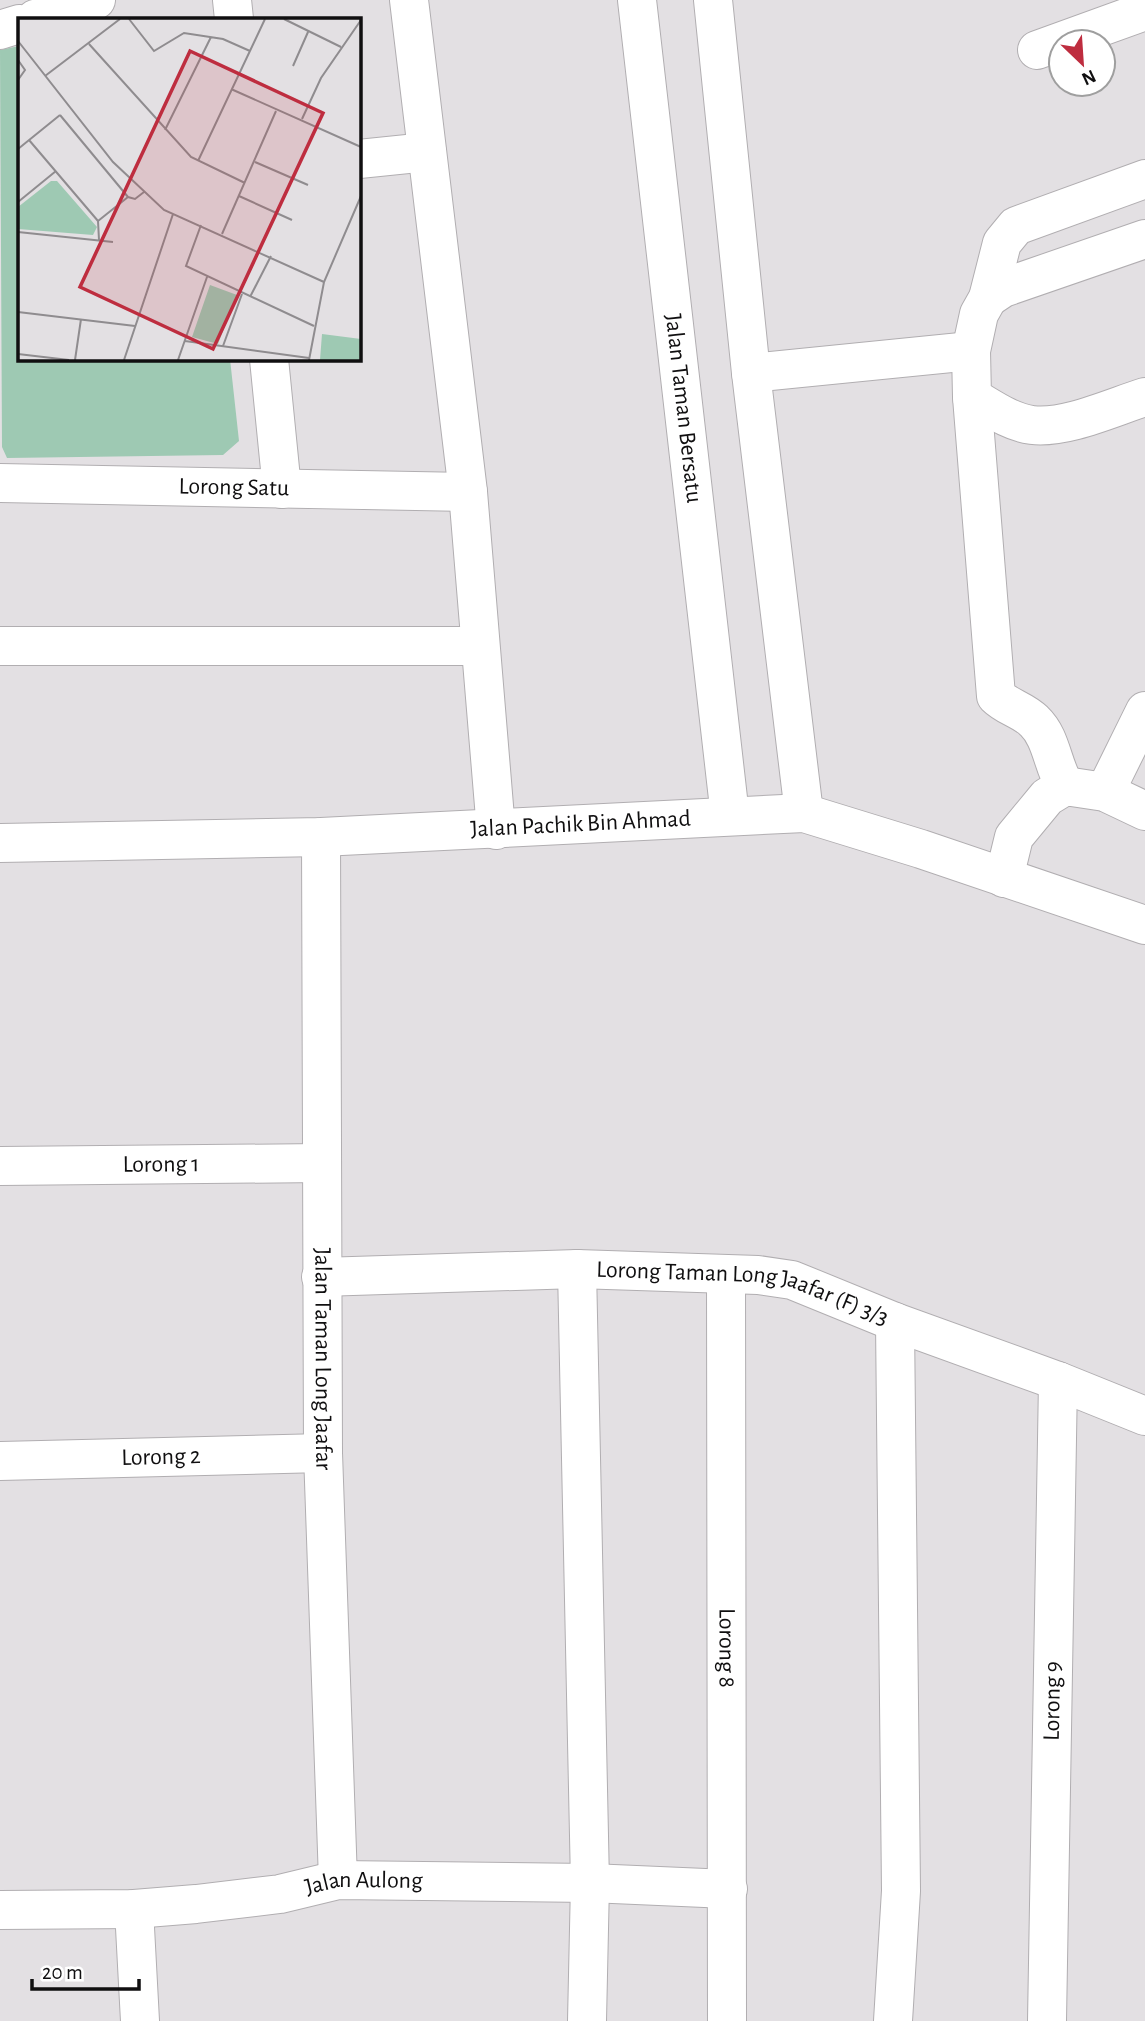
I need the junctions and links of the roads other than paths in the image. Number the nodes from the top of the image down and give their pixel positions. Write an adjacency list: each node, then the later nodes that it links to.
1 (96, 0): 7 (street)
2 (232, 0): 8 (street)
3 (409, 0): 12 (street)
4 (637, 0): 32 (street, Jalan Taman Bersatu)
5 (713, 0): 19 (street)
6 (1145, 12): 11 (street)
7 (39, 18)
8 (234, 18)
9 (18, 24): 10 (street)
10 (0, 30)
11 (1037, 50)
12 (427, 152): 13 (street); 24 (street)
13 (360, 159)
14 (1145, 179): 16 (street)
15 (1145, 239): 16 (street)
16 (988, 298): 17 (street)
17 (971, 351): 19 (street); 20 (street)
18 (269, 360): 23 (street)
19 (751, 373): 31 (street)
20 (972, 397): 21 (street); 28 (street)
21 (1145, 397)
22 (0, 483): 23 (street, Lorong Satu)
23 (282, 489): 24 (street, Lorong Satu)
24 (468, 492): 26 (street)
25 (0, 646): 26 (street)
26 (480, 646): 33 (street)
27 (1145, 711): 29 (street)
28 (1065, 786): 29 (street); 36 (street)
29 (1105, 792): 30 (street)
30 (1145, 811)
31 (804, 813): 32 (street, Jalan Pachik Bin Ahmad); 36 (street, Jalan Pachik Bin Ahmad)
32 (730, 816): 33 (street, Jalan Pachik Bin Ahmad)
33 (496, 830): 34 (street, Jalan Pachik Bin Ahmad)
34 (321, 837): 35 (street, Jalan Pachik Bin Ahmad); 38 (street, Jalan Taman Long Jaafar)
35 (0, 843)
36 (1004, 878): 37 (street, Jalan Pachik Bin Ahmad)
37 (1145, 925)
38 (322, 1163): 39 (street, Lorong 1); 42 (street, Jalan Taman Long Jaafar)
39 (0, 1166)
40 (577, 1269): 41 (street, Lorong Taman Long Jaafar (F) 3/3); 42 (street, Lorong Taman Long Jaafar (F) 3/3); 49 (street)
41 (726, 1275): 43 (street, Lorong Taman Long Jaafar (F) 3/3); 50 (street, Lorong 8)
42 (321, 1277): 46 (street, Jalan Taman Long Jaafar)
43 (895, 1322): 44 (street, Lorong Taman Long Jaafar (F) 3/3); 56 (street)
44 (1058, 1381): 45 (street, Lorong Taman Long Jaafar (F) 3/3); 57 (street, Lorong 9)
45 (1145, 1416)
46 (323, 1453): 47 (street, Lorong 2); 48 (street, Jalan Taman Long Jaafar)
47 (0, 1461)
48 (338, 1880): 49 (street, Jalan Aulong); 51 (street, Jalan Aulong)
49 (590, 1883): 50 (street, Jalan Aulong); 54 (street)
50 (728, 1889): 55 (street, Lorong 8)
51 (134, 1909): 52 (street, Jalan Aulong); 53 (street)
52 (0, 1910)
53 (140, 2021)
54 (587, 2021)
55 (727, 2021)
56 (893, 2021)
57 (1047, 2021)

